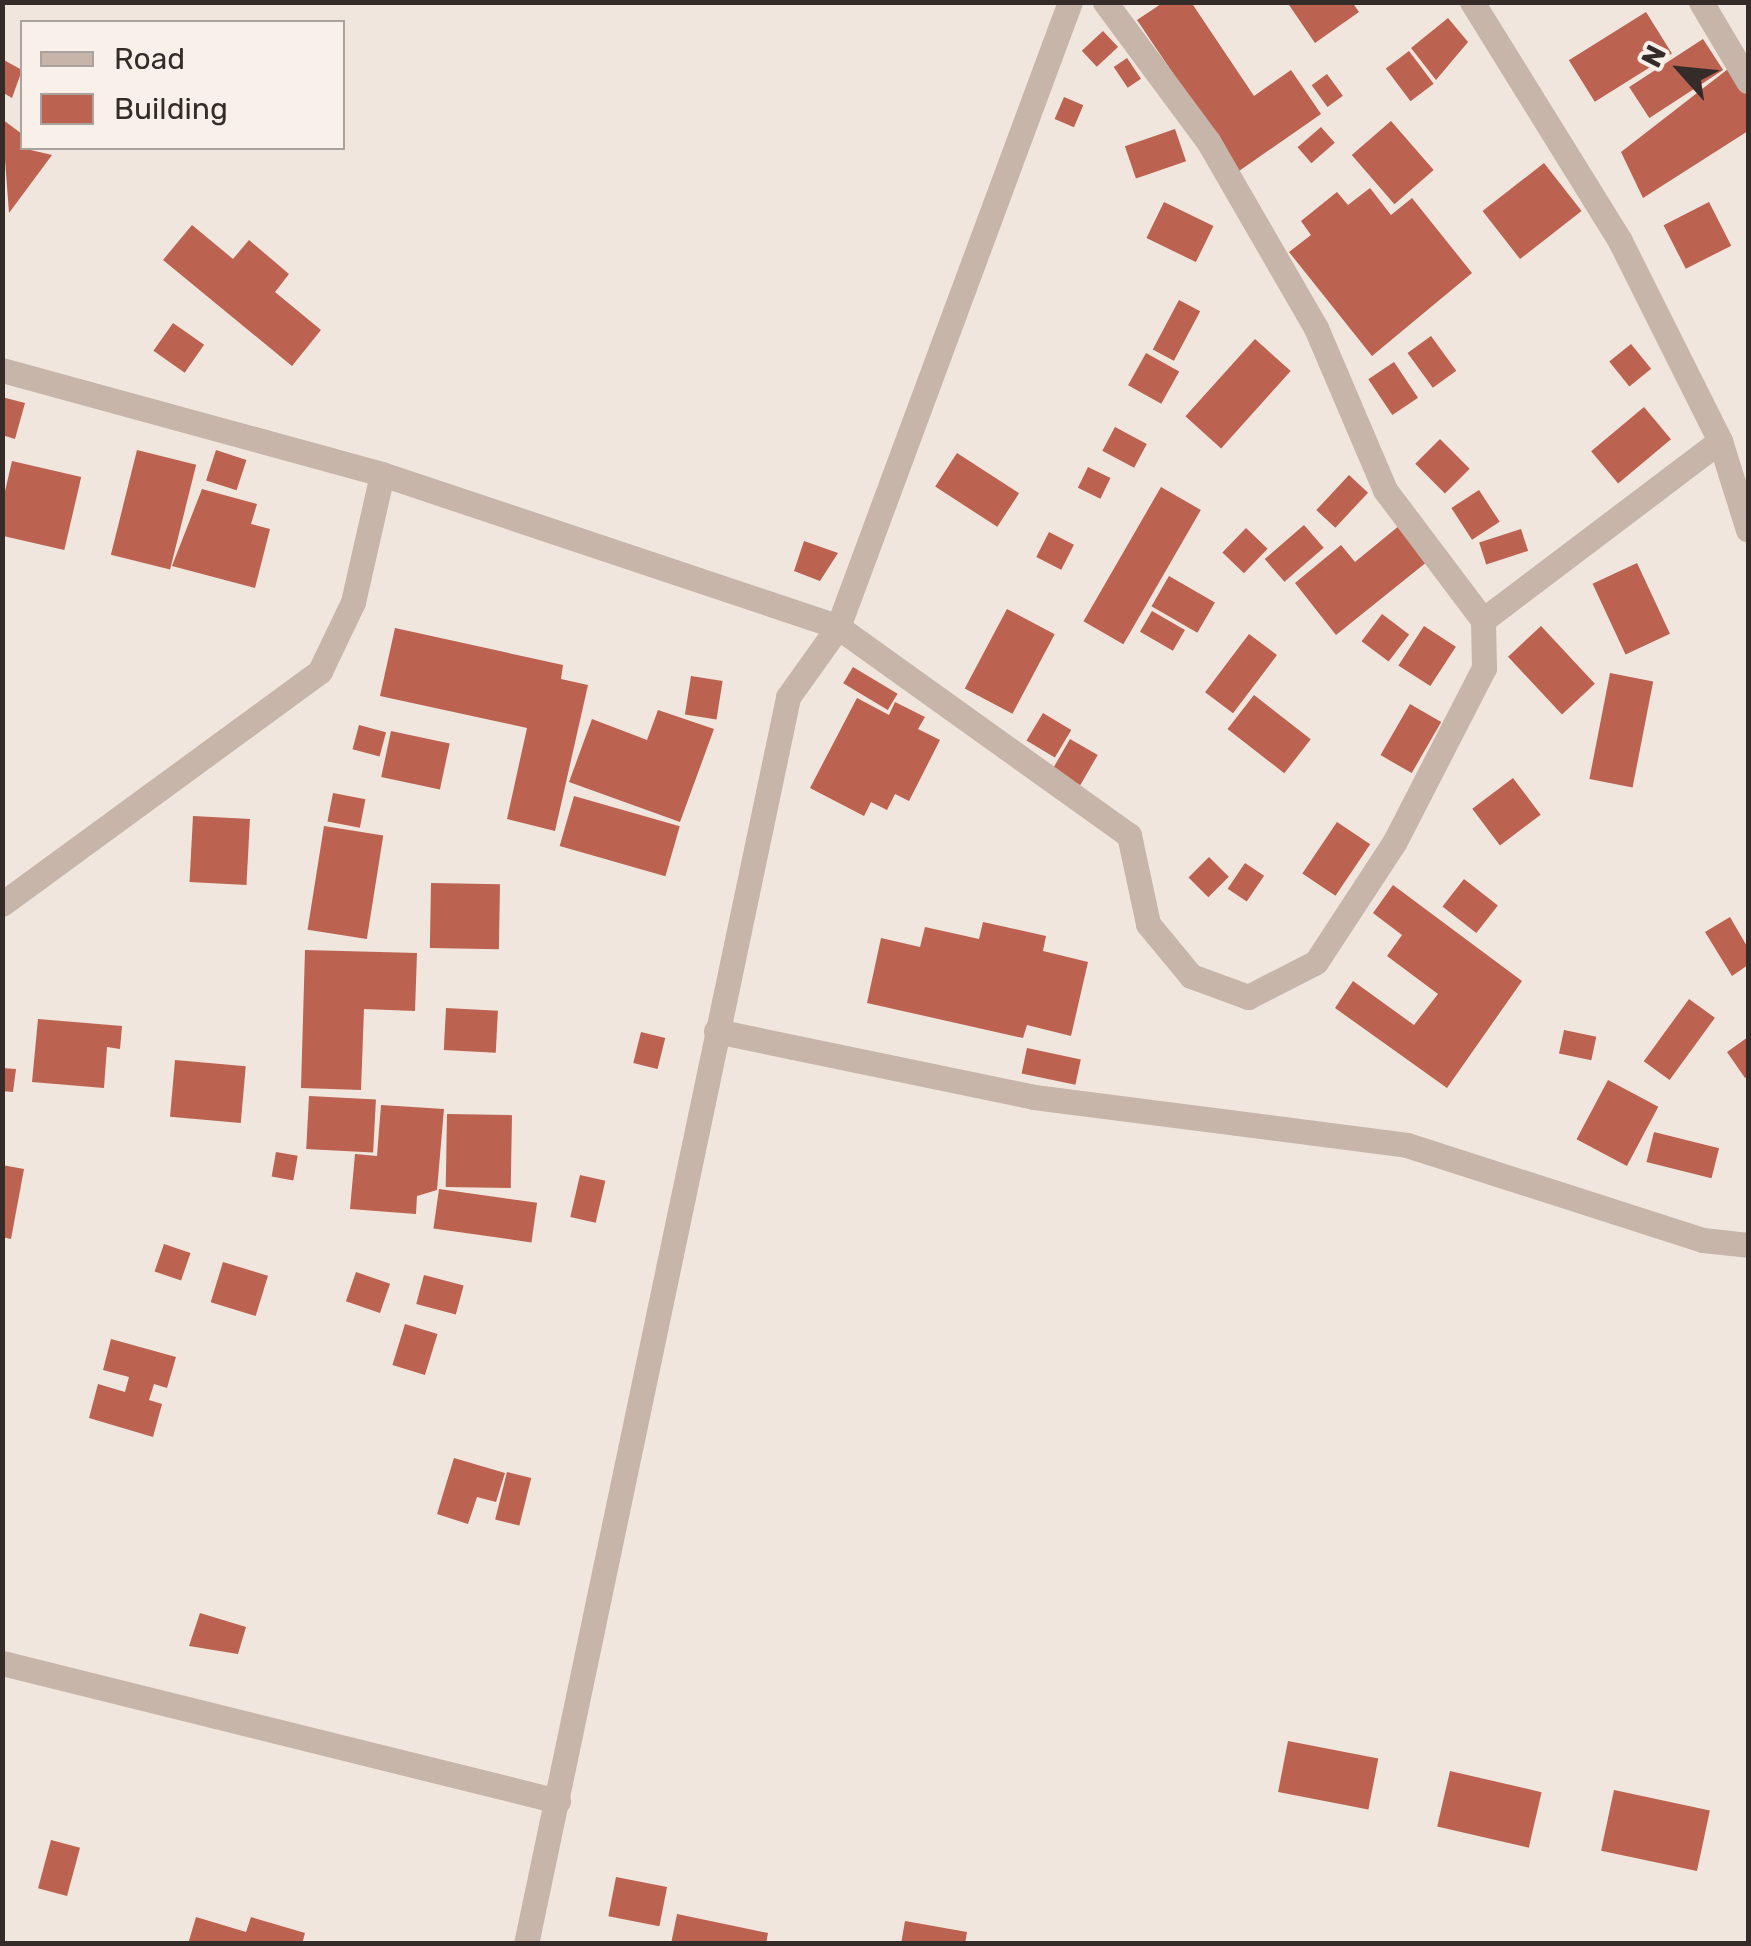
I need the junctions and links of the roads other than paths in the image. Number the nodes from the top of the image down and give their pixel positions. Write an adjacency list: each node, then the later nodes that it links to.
1 (1070, 2): 11 (street)
2 (1472, 2): 7 (street)
3 (1701, 2): 5 (street)
4 (1120, 6): 10 (street)
5 (1748, 81)
6 (2, 370): 8 (street)
7 (1720, 441): 9 (street); 10 (street)
8 (382, 474): 11 (street); 12 (street)
9 (1748, 530)
10 (1483, 620): 11 (street)
11 (838, 627): 13 (street)
12 (2, 904)
13 (716, 1031): 14 (street); 16 (street)
14 (1748, 1245)
15 (2, 1663): 16 (street)
16 (558, 1801): 17 (street)
17 (526, 1944)

